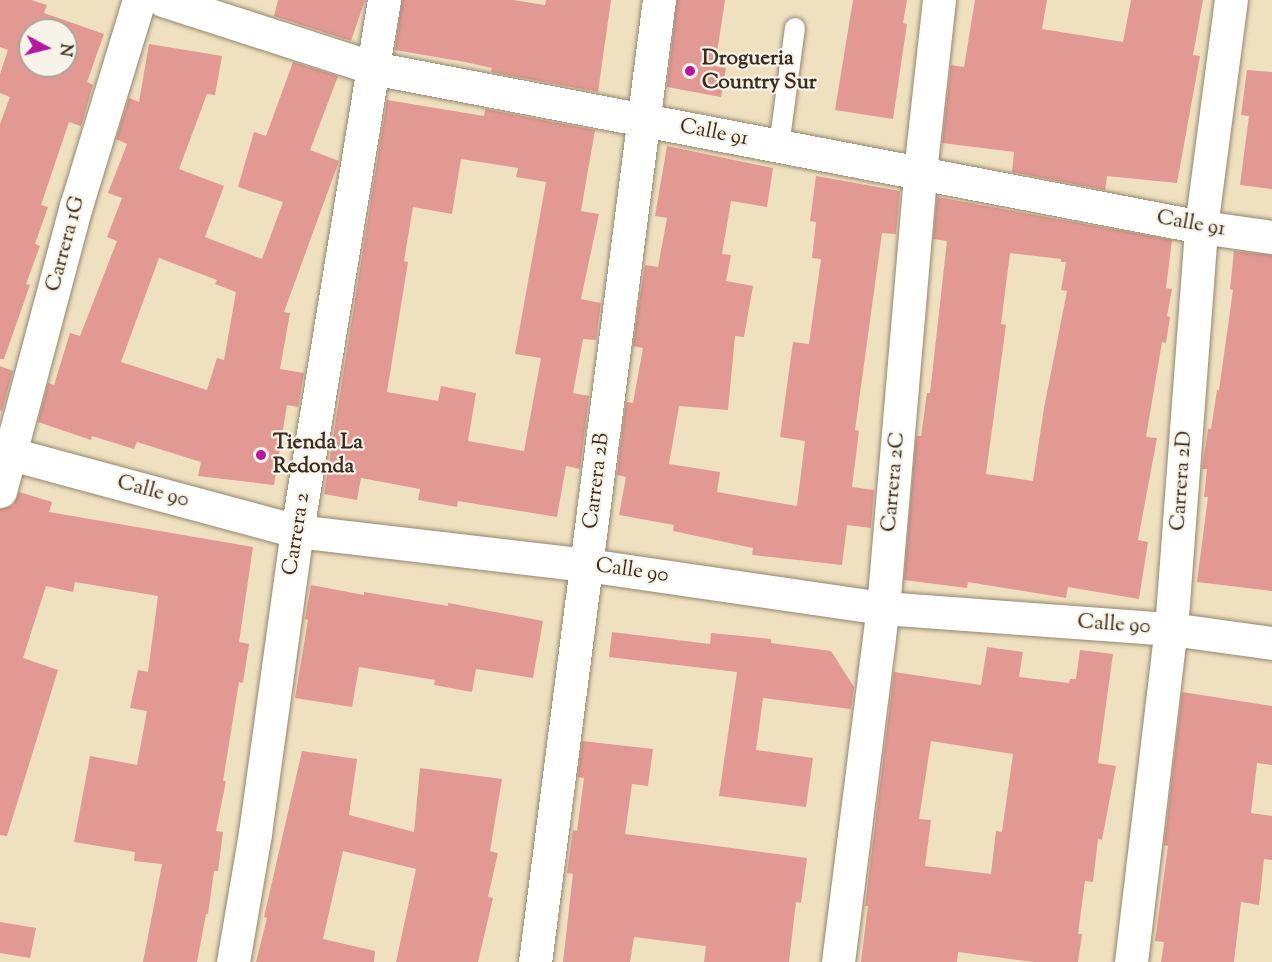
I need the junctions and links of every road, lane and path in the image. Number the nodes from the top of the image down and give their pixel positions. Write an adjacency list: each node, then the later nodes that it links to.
1 (139, 0): 14 (street, Carrera 1G)
2 (163, 0): 8 (street, Calle 91)
3 (384, 0): 8 (street, Carrera 2)
4 (659, 0): 9 (street, Carrera 2B)
5 (939, 0): 11 (street, Carrera 2C)
6 (1232, 0): 12 (street, Carrera 2D)
7 (795, 28): 10 (lane)
8 (373, 68): 9 (street, Calle 91); 16 (street, Carrera 2)
9 (643, 120): 10 (street, Calle 91); 17 (street, Carrera 2B)
10 (779, 146): 11 (street, Calle 91)
11 (920, 172): 12 (street, Calle 91); 18 (street, Carrera 2C)
12 (1201, 227): 13 (street, Calle 91); 19 (street, Carrera 2D)
13 (1272, 237)
14 (5, 453): 15 (street, Carrera 1G); 16 (street, Calle 90)
15 (0, 491)
16 (297, 531): 17 (street, Calle 90); 21 (street, Carrera 2)
17 (587, 565): 18 (street, Calle 90); 22 (street, Carrera 2B)
18 (883, 608): 19 (street, Calle 90); 23 (street, Carrera 2C)
19 (1171, 629): 20 (street, Calle 90); 24 (street, Carrera 2D)
20 (1272, 643)
21 (233, 962)
22 (535, 962)
23 (838, 962)
24 (1131, 962)

